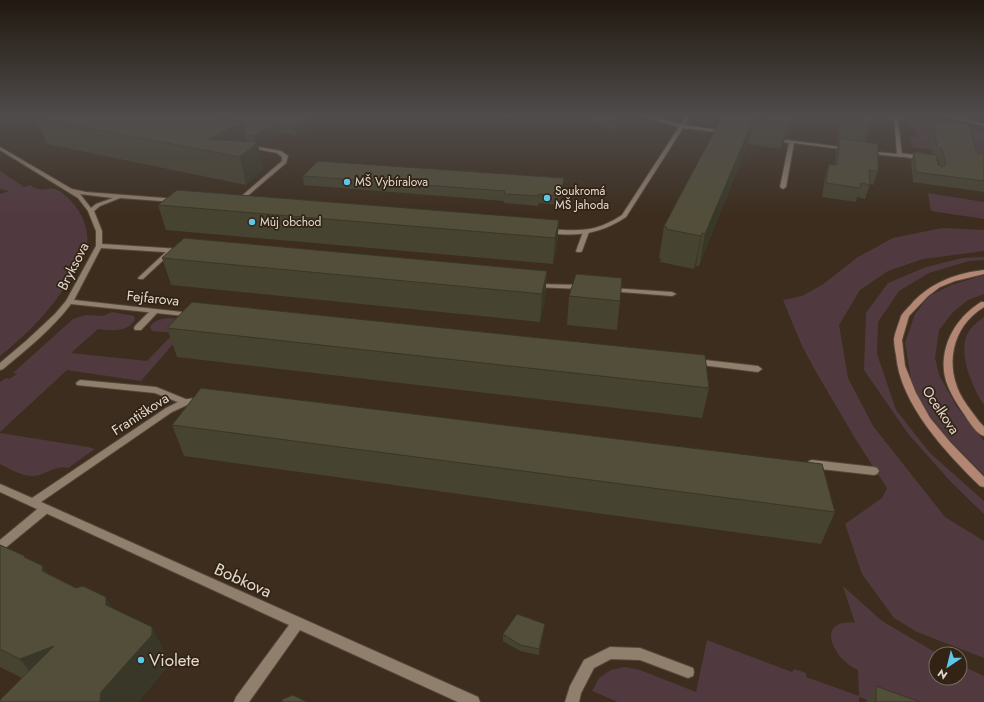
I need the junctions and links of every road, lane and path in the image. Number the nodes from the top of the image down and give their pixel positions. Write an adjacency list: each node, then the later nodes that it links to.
1 (3, 150): 10 (street, Bryksova)
2 (267, 150): 13 (street)
3 (667, 150): 16 (street)
4 (790, 150): 9 (street)
5 (899, 150): 7 (street)
6 (862, 151): 7 (street)
7 (900, 155): 8 (street)
8 (928, 159)
9 (783, 187)
10 (70, 190): 11 (street); 14 (street, Bryksova)
11 (132, 197): 12 (street); 14 (street)
12 (184, 201)
13 (242, 205)
14 (91, 210): 17 (street, Bryksova)
15 (541, 230): 16 (street)
16 (586, 232): 19 (street)
17 (99, 246): 18 (street); 27 (street, Bryksova)
18 (170, 250): 20 (street); 22 (street)
19 (579, 251)
20 (186, 252)
21 (984, 272): 41 (street, Ocelkova)
22 (141, 278)
23 (527, 286): 24 (street)
24 (591, 288)
25 (605, 289): 26 (street)
26 (672, 294)
27 (69, 302): 29 (street, Fejfarova); 33 (street, Bryksova)
28 (984, 304): 38 (street, Ocelkova)
29 (155, 311): 30 (street, Fejfarova); 31 (street)
30 (196, 316)
31 (138, 328)
32 (691, 362): 34 (street)
33 (0, 367)
34 (758, 369)
35 (80, 382): 37 (street)
36 (212, 400): 37 (street, Františkova)
37 (185, 402): 43 (street, Františkova)
38 (984, 433)
39 (799, 462): 40 (street)
40 (874, 471)
41 (984, 483)
42 (0, 488): 43 (street, Bobkova)
43 (32, 503): 44 (street, Bobkova)
44 (45, 509): 45 (street); 46 (street, Bobkova)
45 (0, 546)
46 (298, 623): 48 (street); 49 (street, Bobkova)
47 (688, 672): 50 (street)
48 (241, 702)
49 (473, 702)
50 (572, 702)

